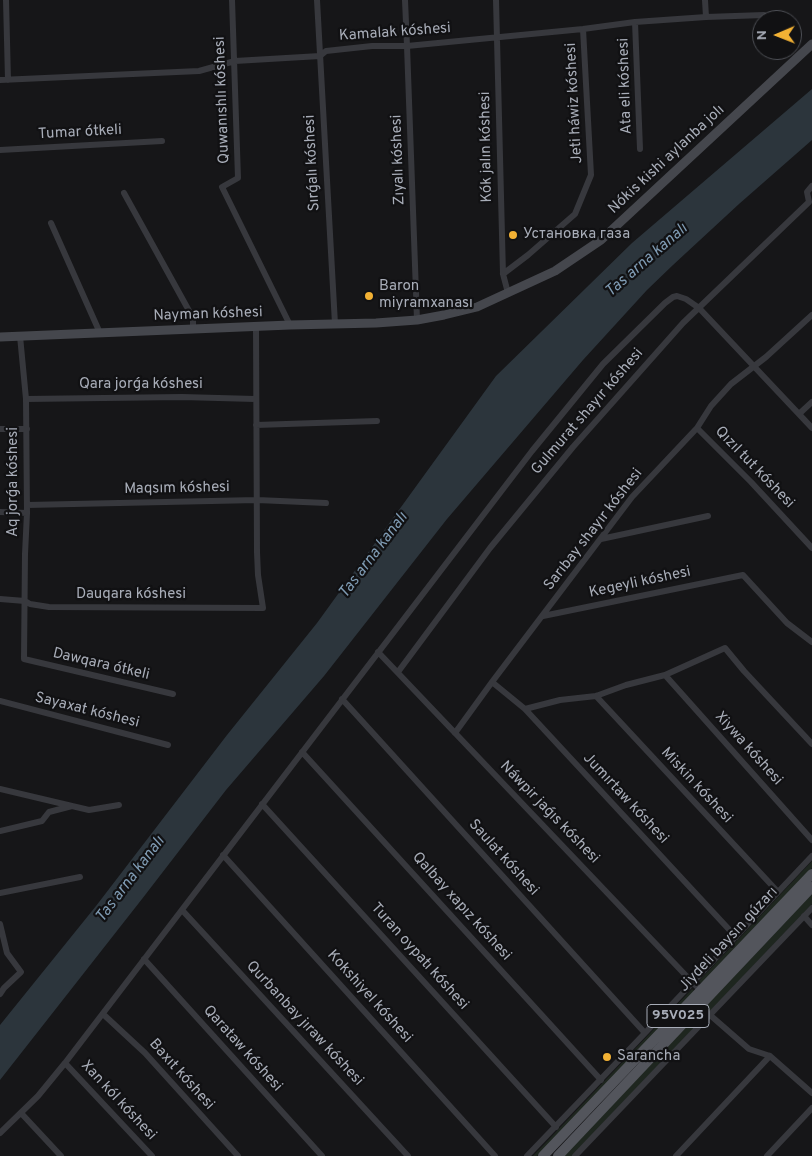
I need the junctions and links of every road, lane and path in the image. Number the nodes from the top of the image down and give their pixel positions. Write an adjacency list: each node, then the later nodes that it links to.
1 (6, 0): 17 (street)
2 (232, 0): 15 (street, Quwanıshlı kóshesi)
3 (317, 0): 14 (street, Sırǵalı kóshesi)
4 (405, 0): 13 (street, Zıyalı kóshesi)
5 (496, 0): 11 (street, Kók jalın kóshesi)
6 (705, 0): 8 (street)
7 (752, 15): 8 (street, Kamalak kóshesi)
8 (706, 17): 9 (street, Kamalak kóshesi)
9 (636, 22): 10 (street, Kamalak kóshesi); 19 (street, Ata eli kóshesi)
10 (583, 29): 11 (street, Kamalak kóshesi); 24 (street, Jeti háwiz kóshesi)
11 (497, 37): 13 (street, Kamalak kóshesi); 24 (street, Kók jalın kóshesi)
12 (812, 44): 25 (main road, Nókis kishi aylanba jolı)
13 (407, 46): 14 (street, Kamalak kóshesi); 28 (street, Zıyalı kóshesi)
14 (320, 56): 15 (street, Kamalak kóshesi); 29 (street, Sırǵalı kóshesi)
15 (235, 61): 17 (street, Kamalak kóshesi); 30 (street, Quwanıshlı kóshesi)
16 (0, 80): 17 (street, Kamalak kóshesi)
17 (8, 80)
18 (162, 141): 20 (street, Tumar ótkeli)
19 (640, 149)
20 (0, 150)
21 (812, 186): 26 (street, Gulmurat shayır kóshesi)
22 (124, 193): 32 (street)
23 (51, 223): 33 (street)
24 (502, 274): 25 (street, Kók jalın kóshesi)
25 (508, 293): 28 (main road, Nókis kishi aylanba jolı)
26 (699, 308): 36 (street); 59 (street); 61 (street, Gulmurat shayır kóshesi)
27 (812, 315): 36 (street, Sarıbay shayır kóshesi)
28 (417, 320): 29 (main road, Nayman kóshesi)
29 (335, 324): 30 (main road, Nayman kóshesi)
30 (290, 325): 31 (main road, Nayman kóshesi)
31 (256, 326): 32 (main road, Nayman kóshesi); 38 (street)
32 (193, 329): 33 (main road, Nayman kóshesi)
33 (100, 333): 34 (main road, Nayman kóshesi)
34 (20, 336): 35 (main road, Nayman kóshesi); 37 (street, Aq jorǵa kóshesi)
35 (0, 337)
36 (754, 365): 40 (street); 43 (street, Sarıbay shayır kóshesi)
37 (26, 398): 38 (street, Qara jorǵa kóshesi); 46 (street, Aq jorǵa kóshesi)
38 (256, 399): 42 (street)
39 (812, 402): 40 (street)
40 (799, 414): 44 (street)
41 (377, 421): 42 (street)
42 (256, 425): 47 (street)
43 (697, 428): 53 (street, Sarıbay shayır kóshesi); 54 (street, Qızıl tut kóshesi)
44 (812, 428)
45 (0, 429): 46 (street)
46 (27, 429): 49 (street, Aq jorǵa kóshesi)
47 (257, 500): 48 (street, Maqsım kóshesi); 49 (street, Maqsım kóshesi); 56 (street, Dauqara kóshesi)
48 (326, 503)
49 (27, 505): 51 (street, Aq jorǵa kóshesi)
50 (0, 512): 51 (street)
51 (27, 513): 56 (street, Aq jorǵa kóshesi)
52 (708, 516): 53 (street)
53 (601, 539): 57 (street, Sarıbay shayır kóshesi)
54 (812, 548)
55 (0, 599): 56 (street, Dauqara kóshesi)
56 (25, 601): 60 (street, Aq jorǵa kóshesi)
57 (543, 616): 58 (street, Kegeyli kóshesi); 63 (street, Sarıbay shayır kóshesi)
58 (812, 642)
59 (378, 652): 61 (street, Náwpir jaǵıs kóshesi); 66 (street)
60 (24, 659): 64 (street, Dawqara ótkeli)
61 (398, 672): 69 (street, Náwpir jaǵıs kóshesi)
62 (665, 675): 65 (street); 71 (street); 78 (street, Xiywa kóshesi)
63 (492, 682): 68 (street, Jumırtaw kóshesi); 69 (street, Sarıbay shayır kóshesi)
64 (173, 694)
65 (596, 696): 68 (street); 84 (street, Miskin kóshesi)
66 (342, 699): 72 (street); 98 (street, Saulat kóshesi)
67 (0, 701): 70 (street, Sayaxat kóshesi)
68 (525, 709): 91 (street, Jumırtaw kóshesi)
69 (455, 733): 93 (street, Náwpir jaǵıs kóshesi)
70 (168, 744)
71 (812, 744)
72 (302, 752): 74 (street); 101 (street, Qalbay xapız kóshesi)
73 (0, 789): 76 (street)
74 (262, 804): 79 (street); 105 (street, Turan oypatı kóshesi)
75 (119, 805): 76 (street)
76 (72, 806): 77 (street)
77 (0, 831)
78 (812, 840)
79 (223, 856): 87 (street); 112 (street, Kokshiyel kóshesi)
80 (812, 856): 84 (street)
81 (812, 874): 94 (main road, Jiydeli baysın gúzarı / 95V025)
82 (80, 877): 85 (street)
83 (812, 888): 115 (main road, Jiydeli baysın gúzarı / 95V025)
84 (778, 892): 91 (street)
85 (0, 894)
86 (812, 908): 88 (street)
87 (182, 910): 92 (street); 111 (street, Qurbanbay jıraw kóshesi)
88 (804, 916): 90 (street); 97 (street)
89 (0, 924): 95 (street)
90 (812, 925)
91 (736, 937): 93 (street)
92 (144, 960): 96 (street); 110 (street, Qarataw kóshesi)
93 (693, 983): 94 (street, Náwpir jaǵıs kóshesi); 98 (street)
94 (702, 991): 114 (main road, Jiydeli baysın gúzarı / 95V025)
95 (0, 994)
96 (103, 1014): 100 (street); 109 (street, Baxıt kóshesi)
97 (710, 1015): 99 (street); 116 (street)
98 (645, 1033): 101 (street)
99 (770, 1056): 102 (street); 117 (street)
100 (66, 1063): 104 (street); 108 (street, Xan kól kóshesi)
101 (601, 1080): 105 (street)
102 (812, 1094)
103 (812, 1108): 118 (street)
104 (21, 1113): 106 (street); 107 (street)
105 (556, 1127): 113 (street)
106 (0, 1133)
107 (61, 1156)
108 (152, 1156)
109 (238, 1156)
110 (322, 1156)
111 (408, 1156)
112 (496, 1156)
113 (528, 1156)
114 (543, 1156)
115 (558, 1156)
116 (575, 1156)
117 (676, 1156)
118 (767, 1156)

